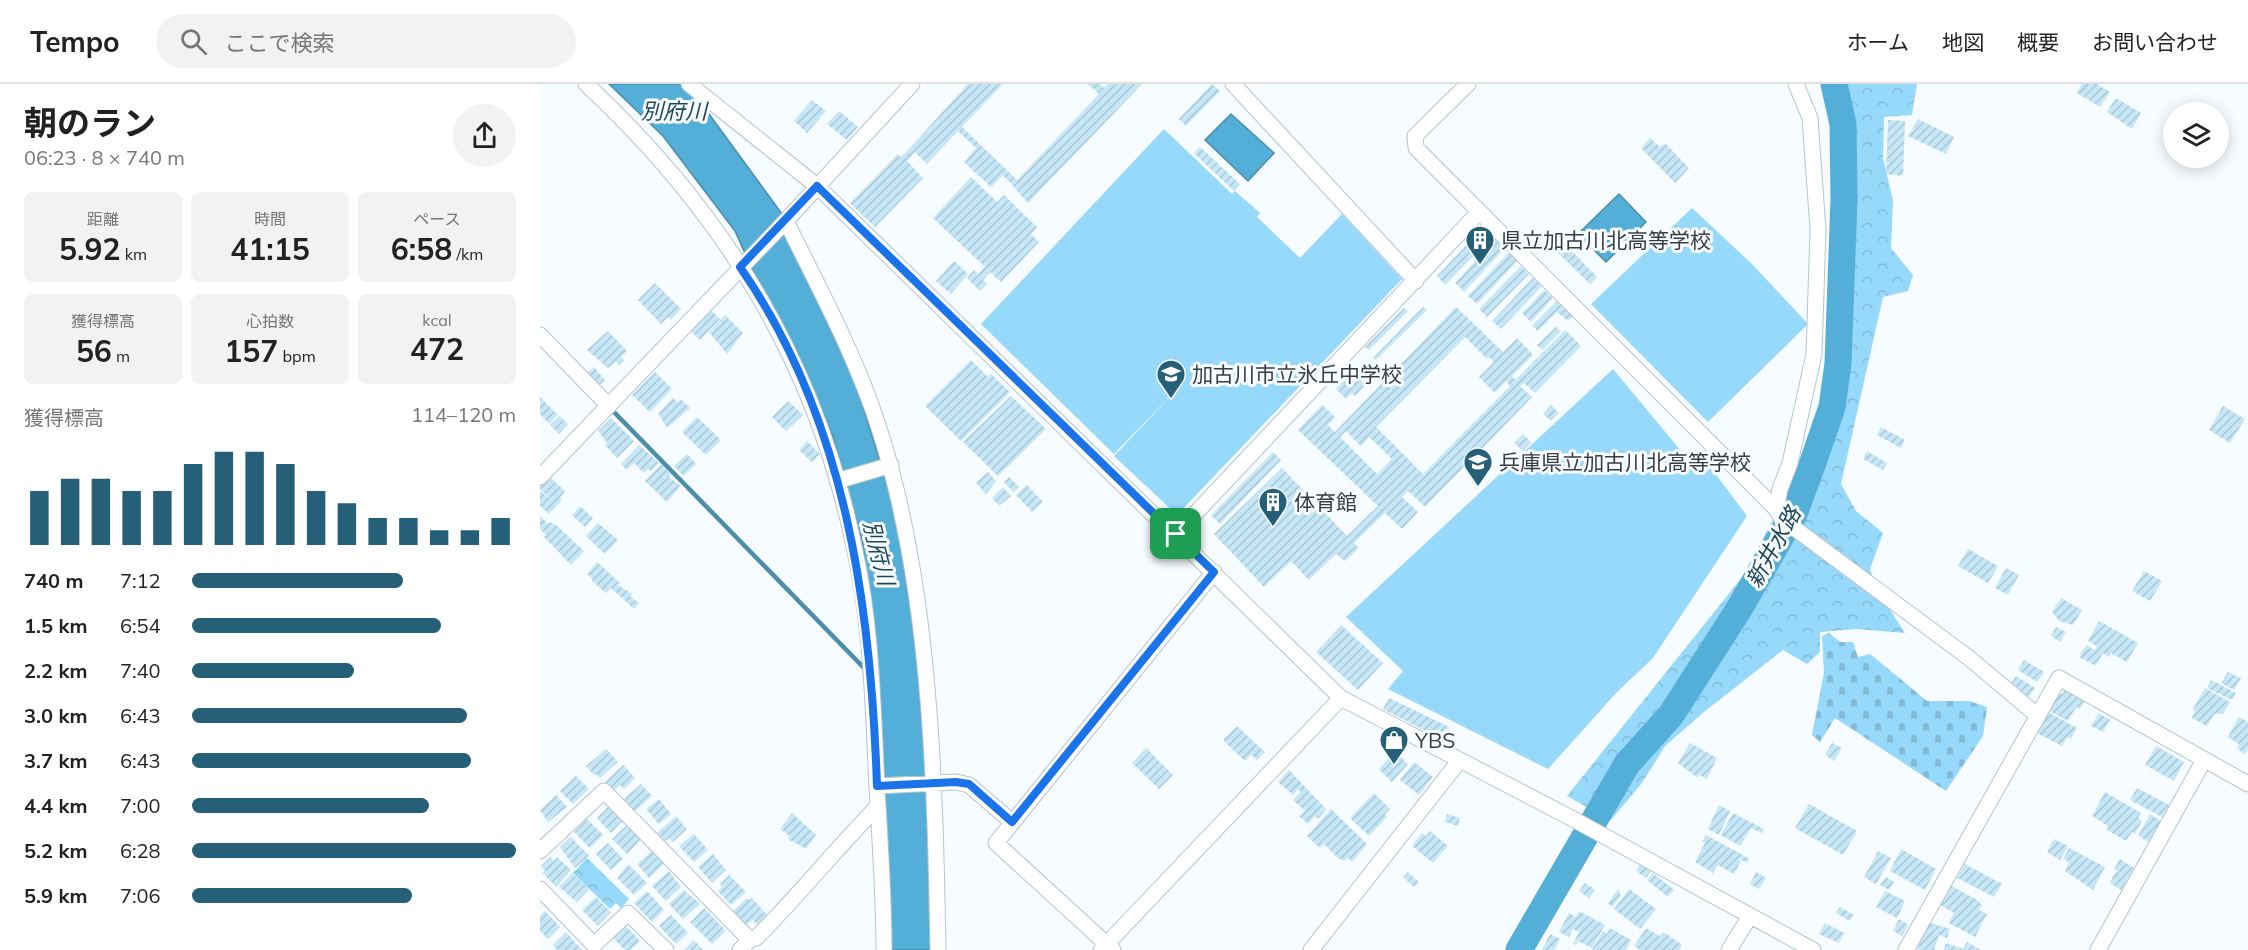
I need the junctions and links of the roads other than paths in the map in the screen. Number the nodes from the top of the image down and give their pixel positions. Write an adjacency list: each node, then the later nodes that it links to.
1 (586, 84): 10 (street)
2 (689, 84): 7 (street)
3 (912, 84): 7 (street)
4 (1233, 84): 11 (street)
5 (1468, 84): 8 (street)
6 (1796, 84): 17 (street)
7 (817, 186): 9 (street); 18 (street)
8 (1479, 212): 11 (street); 17 (street)
9 (783, 224): 10 (street); 14 (street)
10 (742, 265): 13 (street); 16 (street)
11 (1416, 281): 18 (street)
12 (540, 335): 13 (street)
13 (609, 406): 15 (street)
14 (891, 465): 16 (street); 24 (street)
15 (540, 477)
16 (837, 481): 26 (street)
17 (1776, 509): 21 (street)
18 (1176, 534): 19 (street)
19 (1214, 572): 20 (street); 28 (street)
20 (1341, 698): 23 (street); 33 (street)
21 (2038, 716): 22 (street); 40 (street)
22 (2204, 759): 25 (street); 41 (street)
23 (1460, 760): 31 (street); 37 (street)
24 (933, 784): 26 (street); 28 (street); 36 (street)
25 (2248, 784)
26 (877, 786): 27 (street)
27 (878, 806): 32 (street); 35 (street)
28 (1012, 822): 33 (street)
29 (540, 851): 32 (street)
30 (540, 889): 34 (street)
31 (1750, 916): 38 (street); 39 (street)
32 (745, 945)
33 (1107, 948)
34 (666, 950)
35 (884, 950)
36 (938, 950)
37 (1311, 950)
38 (1729, 950)
39 (1813, 950)
40 (1906, 950)
41 (2098, 950)

